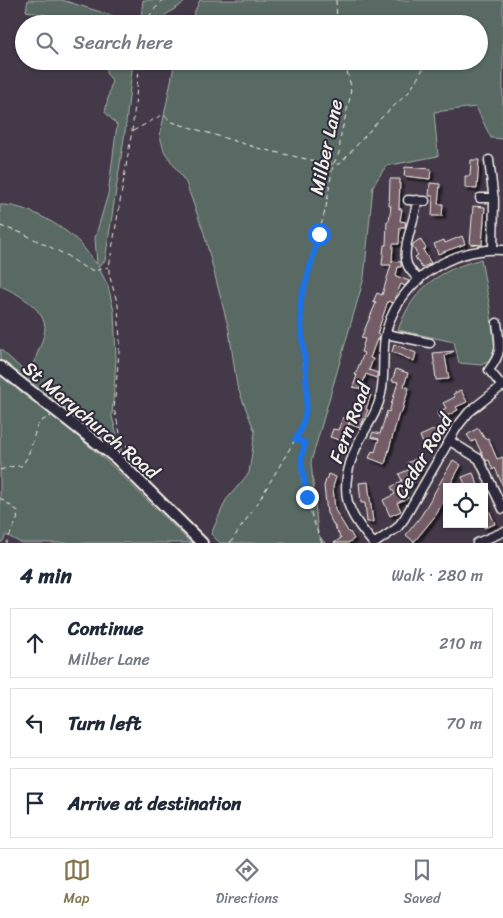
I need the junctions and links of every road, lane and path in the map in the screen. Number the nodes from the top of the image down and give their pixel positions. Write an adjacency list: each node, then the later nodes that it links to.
1 (162, 0): 3 (path)
2 (336, 0): 4 (path)
3 (150, 15)
4 (337, 15)
5 (139, 70): 8 (path)
6 (346, 70): 10 (path, Milber Lane)
7 (422, 70): 10 (path)
8 (132, 131): 10 (path); 17 (path)
9 (489, 160): 12 (street)
10 (333, 165): 25 (path, Milber Lane)
11 (480, 198): 12 (street)
12 (494, 198): 15 (street)
13 (408, 200): 18 (street)
14 (0, 226): 17 (path)
15 (493, 249): 16 (street, Fern Road); 18 (street, Fern Road)
16 (503, 250)
17 (109, 267): 27 (path)
18 (419, 280): 20 (street, Fern Road)
19 (497, 323): 23 (street)
20 (386, 334): 21 (street); 38 (street, Fern Road)
21 (423, 352)
22 (0, 367): 24 (street, St Marychurch Road)
23 (502, 387): 26 (street, Cedar Road)
24 (58, 412): 27 (street, St Marychurch Road); 28 (path)
25 (295, 439): 36 (path, Milber Lane); 37 (path)
26 (450, 441): 30 (street); 38 (street, Cedar Road)
27 (126, 468): 35 (street, St Marychurch Road)
28 (0, 470)
29 (0, 498): 33 (path)
30 (503, 509)
31 (503, 532): 32 (street)
32 (474, 541)
33 (6, 543): 34 (path)
34 (10, 543)
35 (202, 543)
36 (230, 543)
37 (322, 543)
38 (374, 543)

